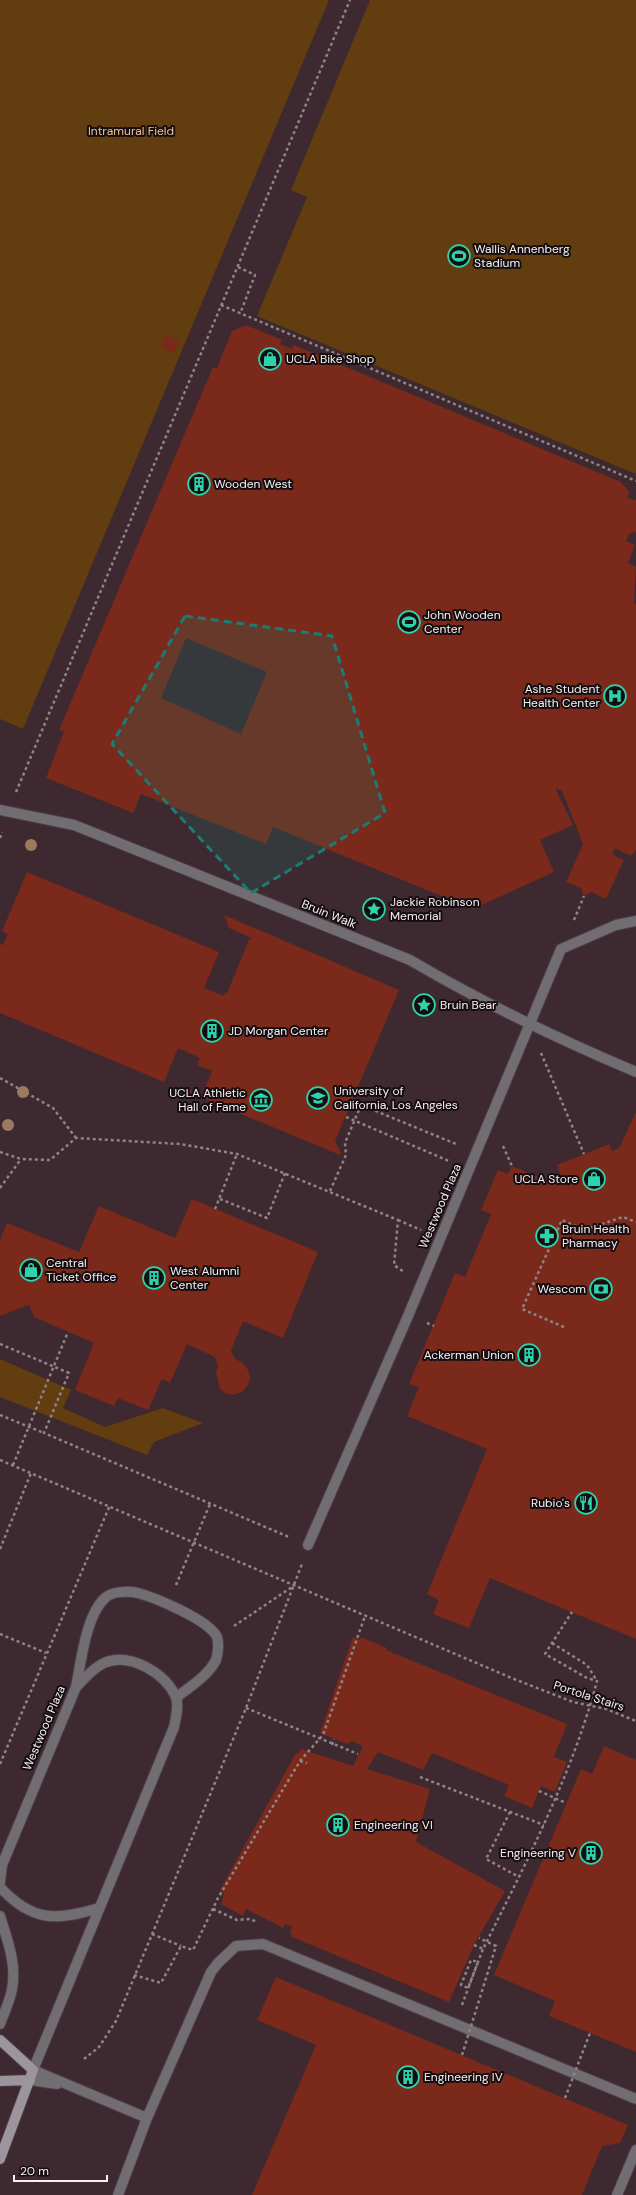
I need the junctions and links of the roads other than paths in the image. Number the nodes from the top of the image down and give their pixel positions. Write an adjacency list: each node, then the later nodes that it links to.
1 (0, 810): 3 (street, Bruin Walk)
2 (636, 921): 3 (street, Westwood Plaza)
3 (529, 1025): 4 (street, Bruin Walk); 5 (street, Westwood Plaza)
4 (636, 1072)
5 (308, 1545)
6 (76, 1687): 7 (street, Westwood Plaza); 7 (street); 8 (street, Westwood Plaza)
7 (176, 1698): 10 (street)
8 (0, 1882)
9 (0, 1887): 10 (street)
10 (99, 1908): 14 (street)
11 (0, 1916): 12 (street)
12 (0, 2024)
13 (0, 2040): 14 (street)
14 (31, 2075): 15 (street); 17 (street); 19 (street)
15 (0, 2081)
16 (636, 2099): 17 (street)
17 (148, 2118): 20 (street)
18 (636, 2150): 21 (street)
19 (0, 2159)
20 (118, 2195)
21 (617, 2195)

